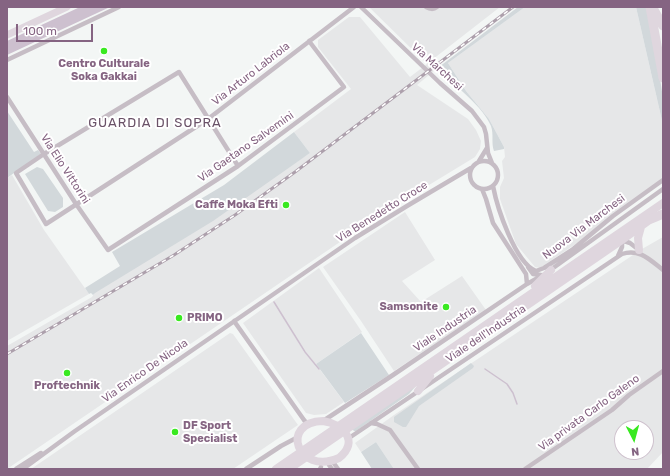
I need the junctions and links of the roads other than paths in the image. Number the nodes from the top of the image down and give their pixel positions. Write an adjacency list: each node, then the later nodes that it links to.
1 (67, 7): 11 (main road)
2 (119, 7): 13 (street)
3 (354, 7): 12 (street, Via Arturo Labriola)
4 (361, 7): 17 (street, Via Marchesi)
5 (426, 7): 6 (street)
6 (436, 7)
7 (651, 7): 10 (highway); 14 (highway)
8 (658, 7): 9 (highway)
9 (663, 16)
10 (663, 26)
11 (7, 35)
12 (309, 42): 16 (street, Via Arturo Labriola); 21 (street, Via Gaetano Salvemini)
13 (7, 60)
14 (663, 78)
15 (7, 97): 18 (street, Via Elio Vittorini)
16 (208, 119): 18 (street); 21 (street); 30 (street, Via Arturo Labriola)
17 (487, 148): 19 (street); 20 (street, Via Marchesi)
18 (44, 154): 30 (street, Via Elio Vittorini); 30 (street, Via Arturo Labriola)
19 (479, 161): 20 (street); 22 (street)
20 (492, 163): 26 (street)
21 (238, 166): 36 (street, Via Gaetano Salvemini)
22 (471, 168): 23 (street, Via Benedetto Croce); 24 (street)
23 (456, 177): 24 (street); 39 (street, Via Benedetto Croce)
24 (470, 179): 27 (street)
25 (663, 180): 40 (street, Nuova Via Marchesi)
26 (493, 186): 27 (street); 40 (street)
27 (482, 189): 44 (street)
28 (663, 189): 41 (street, Viale Industria)
29 (663, 203): 34 (main road)
30 (76, 204): 36 (street, Via Elio Vittorini)
31 (663, 212): 32 (highway)
32 (651, 219): 33 (main road)
33 (641, 227): 35 (main road); 37 (main road)
34 (609, 240): 35 (street); 45 (main road)
35 (622, 240): 37 (street); 38 (street); 47 (main road)
36 (108, 250)
37 (641, 253): 38 (street); 42 (street)
38 (617, 257): 49 (street, Viale dell'Industria)
39 (318, 263): 46 (street, Via Enrico De Nicola)
40 (528, 265): 43 (street)
41 (551, 270): 43 (street, Viale Industria); 45 (main road)
42 (663, 270)
43 (542, 276): 44 (street, Viale Industria)
44 (527, 284): 50 (street, Viale Industria)
45 (522, 300): 53 (main road)
46 (234, 320): 51 (street); 54 (street, Via Enrico De Nicola)
47 (434, 369): 49 (main road); 53 (main road)
48 (663, 371): 64 (street, Via privata Carlo Galeno)
49 (418, 391): 52 (street, Viale dell'Industria)
50 (323, 421): 51 (main road); 53 (main road)
51 (308, 425): 55 (main road)
52 (368, 425): 53 (street); 63 (street)
53 (344, 432): 56 (main road); 57 (main road)
54 (66, 437): 58 (street, Via Enrico De Nicola); 59 (street, Via Enrico De Nicola)
55 (298, 438): 56 (main road); 60 (street)
56 (300, 457): 57 (main road); 61 (main road); 62 (main road)
57 (329, 467)
58 (16, 469)
59 (23, 469)
60 (246, 469)
61 (276, 469)
62 (289, 469)
63 (418, 469)
64 (525, 469)

